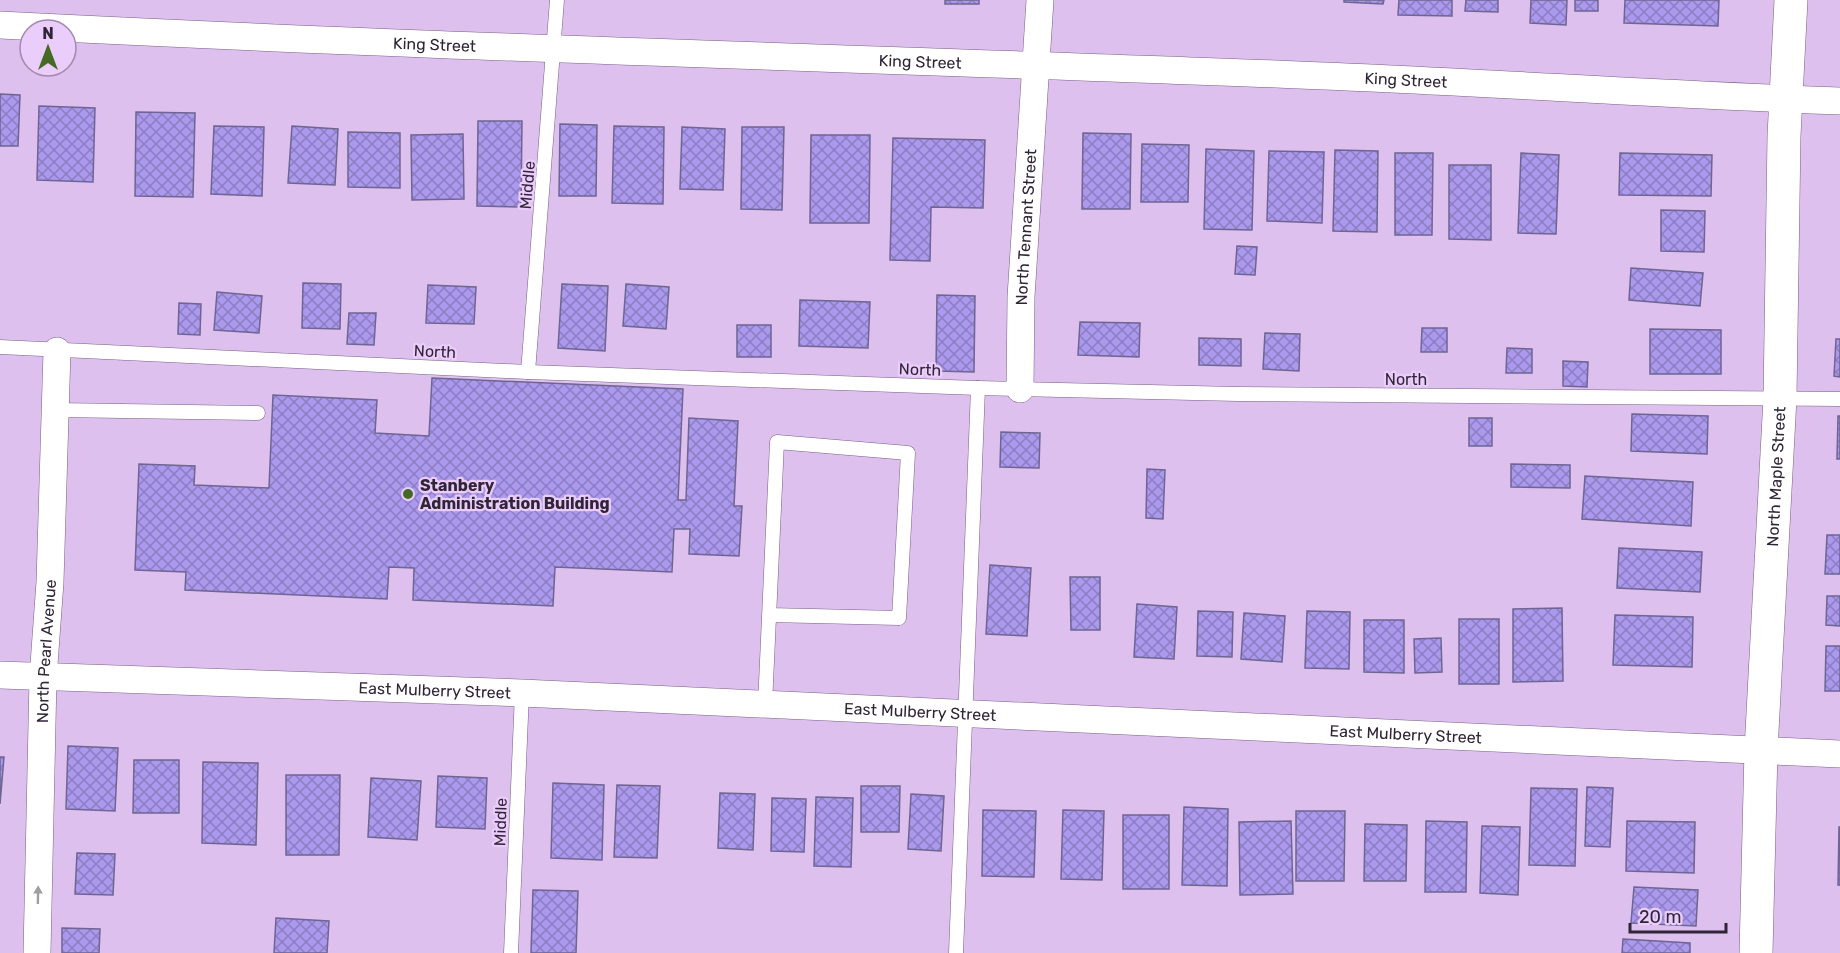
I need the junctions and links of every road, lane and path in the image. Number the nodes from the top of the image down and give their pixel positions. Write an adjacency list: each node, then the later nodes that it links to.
1 (556, 0): 5 (lane, Middle)
2 (1040, 0): 6 (street, North Tennant Street)
3 (1791, 0): 7 (street, North Maple Street)
4 (0, 25): 5 (street, King Street)
5 (554, 49): 6 (street, King Street); 11 (lane, Middle)
6 (1037, 67): 7 (street, King Street); 13 (street, North Tennant Street)
7 (1785, 98): 8 (street, King Street); 14 (street, North Maple Street)
8 (1840, 101)
9 (0, 347): 10 (lane, North)
10 (57, 351): 11 (lane, North); 16 (street, North Pearl Avenue)
11 (528, 372): 12 (lane, North)
12 (978, 388): 13 (lane, North); 23 (lane)
13 (1020, 389): 14 (lane, North)
14 (1780, 398): 15 (lane, North); 24 (street, North Maple Street)
15 (1840, 399)
16 (56, 410): 17 (lane); 20 (street, North Pearl Avenue)
17 (258, 412)
18 (769, 615): 18 (lane); 22 (lane)
19 (0, 675): 20 (street, East Mulberry Street)
20 (43, 678): 21 (street, East Mulberry Street); 26 (street, North Pearl Avenue, one-way to 20)
21 (522, 693): 22 (street, East Mulberry Street); 27 (lane, Middle)
22 (765, 705): 23 (street, East Mulberry Street)
23 (966, 714): 24 (street, East Mulberry Street); 28 (lane)
24 (1761, 750): 25 (street, East Mulberry Street); 29 (street, North Maple Street)
25 (1840, 754)
26 (36, 953)
27 (511, 953)
28 (956, 953)
29 (1756, 953)

